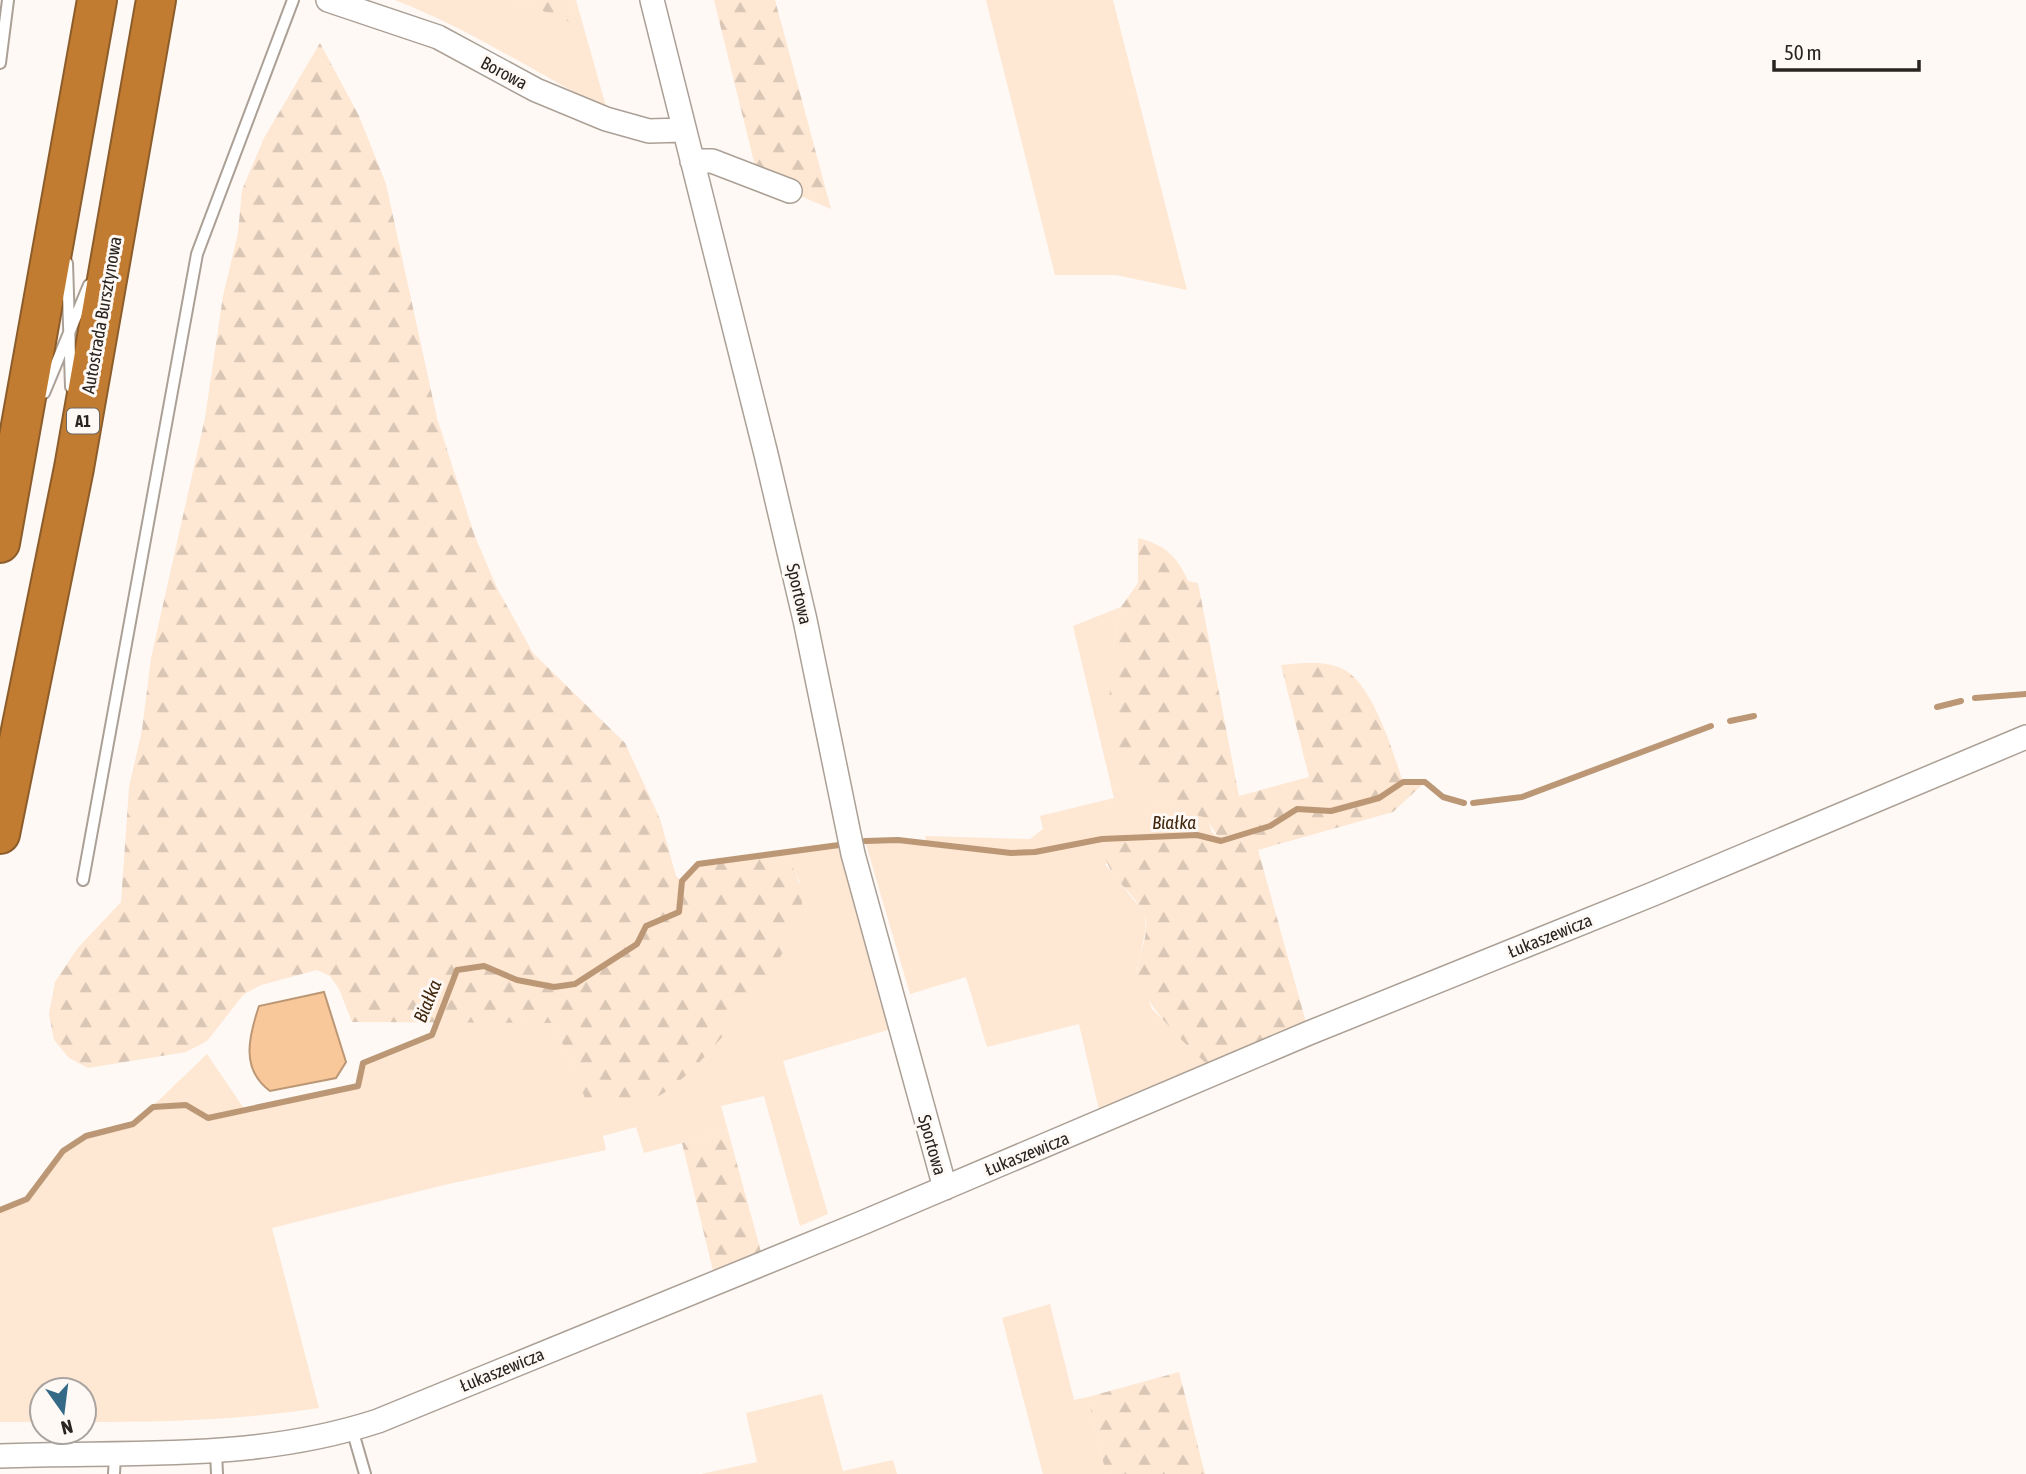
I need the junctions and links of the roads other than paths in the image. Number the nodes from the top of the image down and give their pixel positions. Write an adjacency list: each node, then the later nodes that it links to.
1 (8, 0): 7 (lane)
2 (97, 0): 11 (highway)
3 (293, 0): 19 (lane)
4 (328, 0): 8 (street, Borowa)
5 (652, 0): 8 (street, Sportowa)
6 (155, 3): 12 (highway, Autostrada Bursztynowa / A1)
7 (0, 64)
8 (683, 130): 9 (street, Sportowa)
9 (692, 161): 10 (street); 20 (street, Sportowa)
10 (790, 191)
11 (64, 197): 13 (lane); 14 (highway)
12 (121, 208): 13 (lane); 15 (highway, Autostrada Bursztynowa / A1)
13 (69, 332): 14 (lane); 15 (lane)
14 (17, 456): 16 (highway)
15 (74, 468): 18 (highway, Autostrada Bursztynowa / A1)
16 (0, 543)
17 (2026, 737): 20 (street, Łukaszewicza)
18 (0, 834)
19 (83, 880)
20 (945, 1188): 21 (street, Łukaszewicza)
21 (352, 1429): 23 (street, Łukaszewicza); 25 (lane)
22 (0, 1456): 24 (street, Łukaszewicza)
23 (217, 1463): 24 (street, Łukaszewicza)
24 (114, 1465)
25 (365, 1474)

